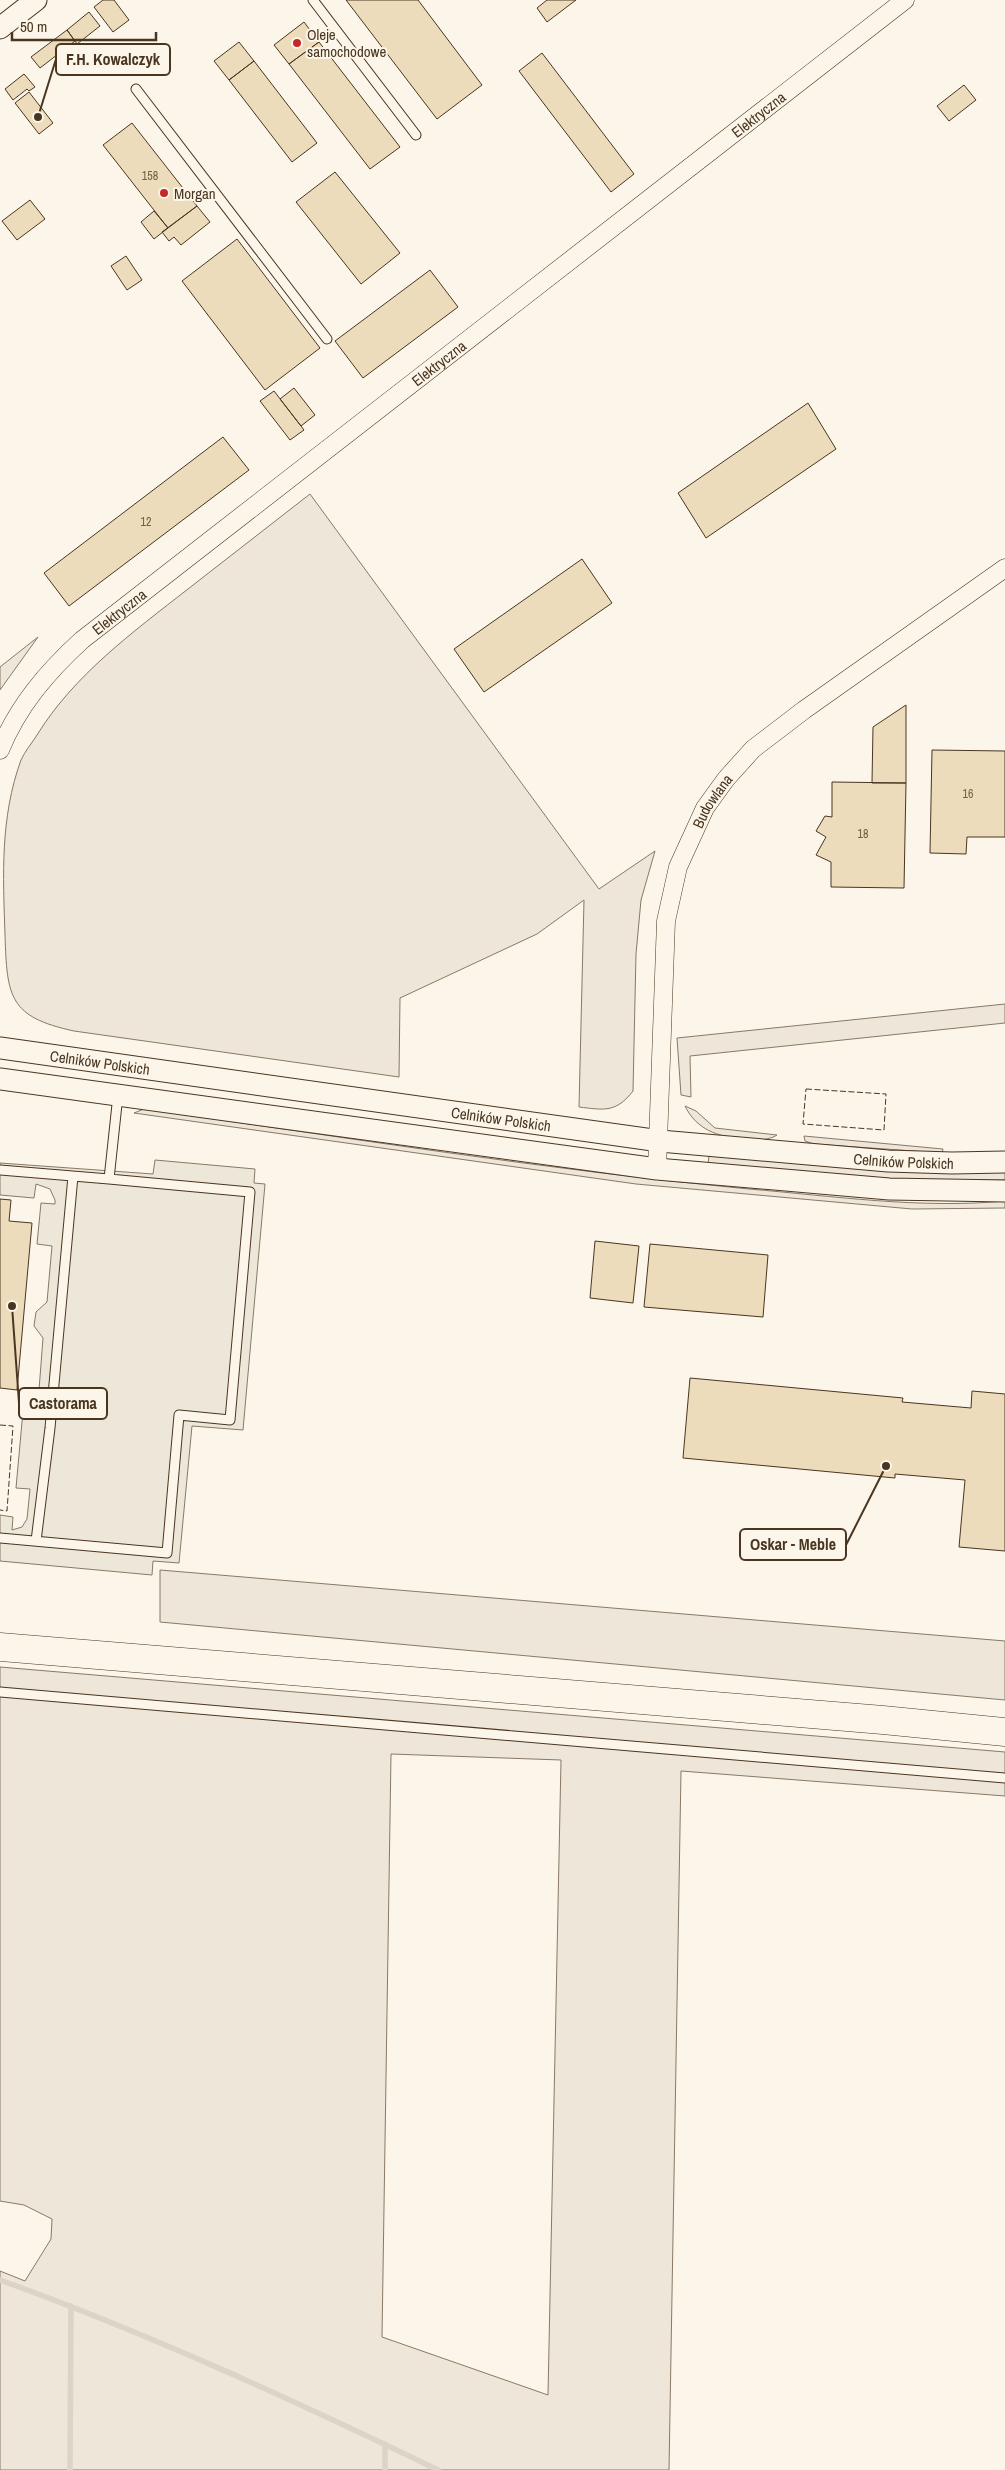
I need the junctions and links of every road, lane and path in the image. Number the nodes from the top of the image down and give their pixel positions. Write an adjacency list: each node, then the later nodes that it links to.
1 (36, 0): 4 (street)
2 (313, 0): 6 (lane)
3 (905, 0): 9 (street, Elektryczna)
4 (0, 28)
5 (136, 89): 7 (lane)
6 (416, 135)
7 (327, 339)
8 (1005, 568): 13 (street, Budowlana)
9 (0, 750)
10 (0, 1048): 13 (street, Celników Polskich)
11 (0, 1079): 12 (street, Celników Polskich)
12 (118, 1095): 15 (street, Celników Polskich); 18 (lane)
13 (660, 1141): 14 (street, Celników Polskich); 15 (street, Budowlana)
14 (1005, 1162)
15 (657, 1169): 19 (street, Celników Polskich)
16 (0, 1170): 17 (lane)
17 (73, 1176): 18 (lane); 21 (lane)
18 (109, 1179): 21 (lane)
19 (1005, 1191)
20 (0, 1538): 21 (lane)
21 (36, 1541)
22 (0, 1647): 24 (highway)
23 (0, 1692): 25 (lane)
24 (1005, 1732)
25 (1005, 1778)

